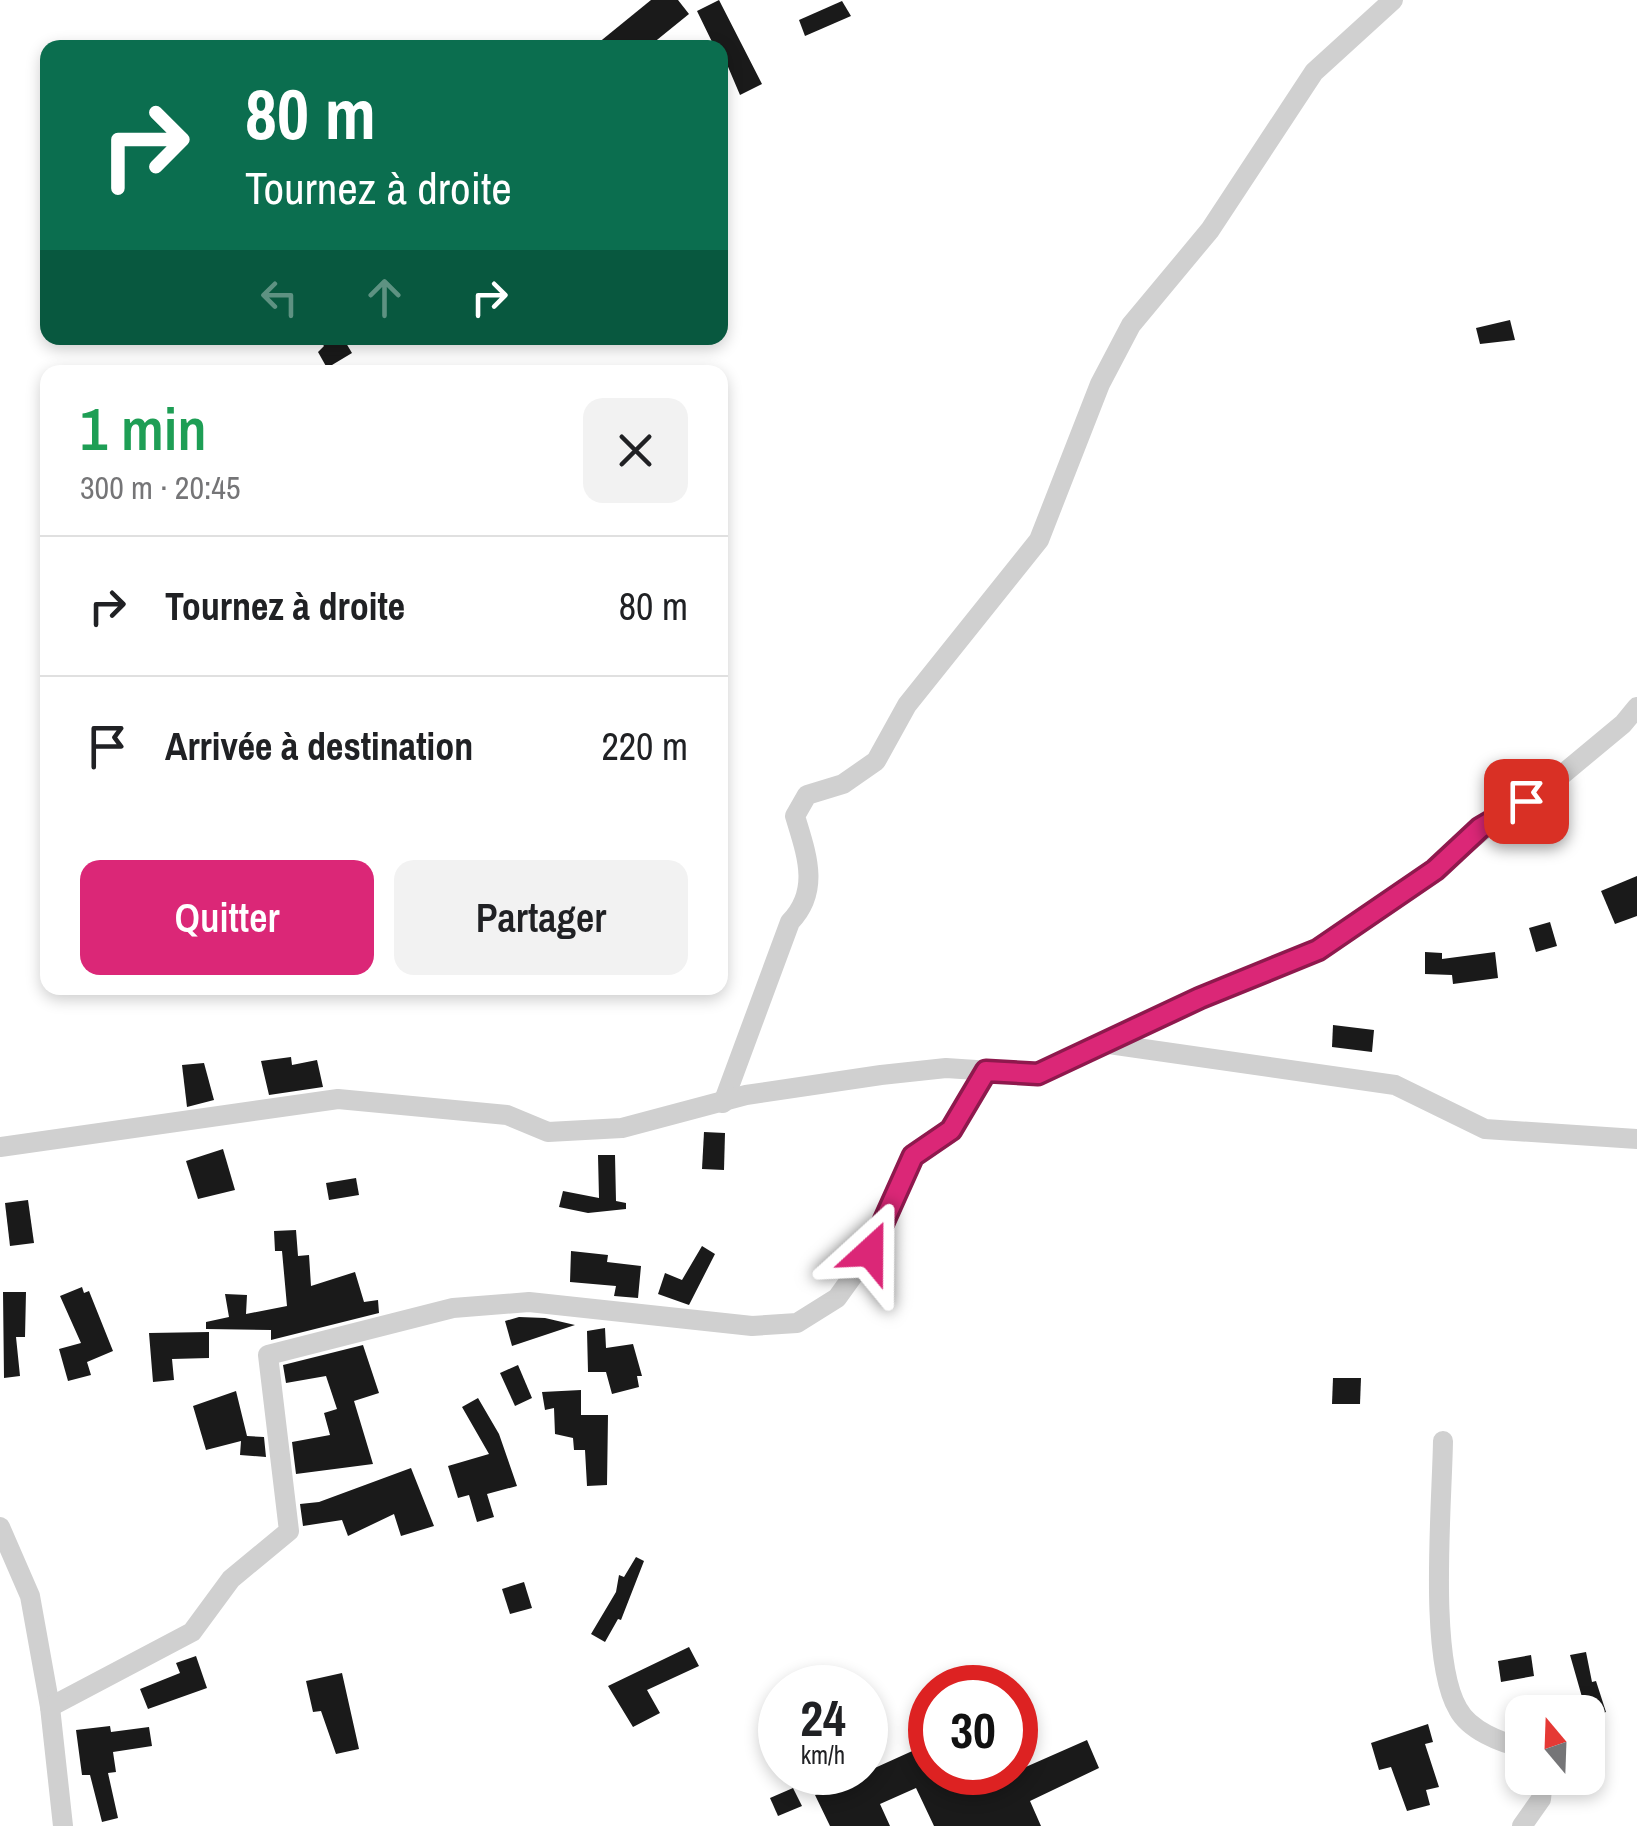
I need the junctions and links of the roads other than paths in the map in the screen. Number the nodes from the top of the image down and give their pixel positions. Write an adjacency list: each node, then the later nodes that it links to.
1 (1393, 0): 5 (street)
2 (1637, 707): 3 (street)
3 (1109, 1044): 4 (street); 6 (street)
4 (986, 1071): 5 (street); 10 (street)
5 (722, 1103): 7 (street)
6 (1637, 1139)
7 (0, 1147)
8 (1443, 1441): 11 (street)
9 (0, 1526): 10 (street)
10 (50, 1706): 13 (street)
11 (1505, 1744)
12 (1541, 1795): 14 (street)
13 (63, 1826)
14 (1522, 1826)

